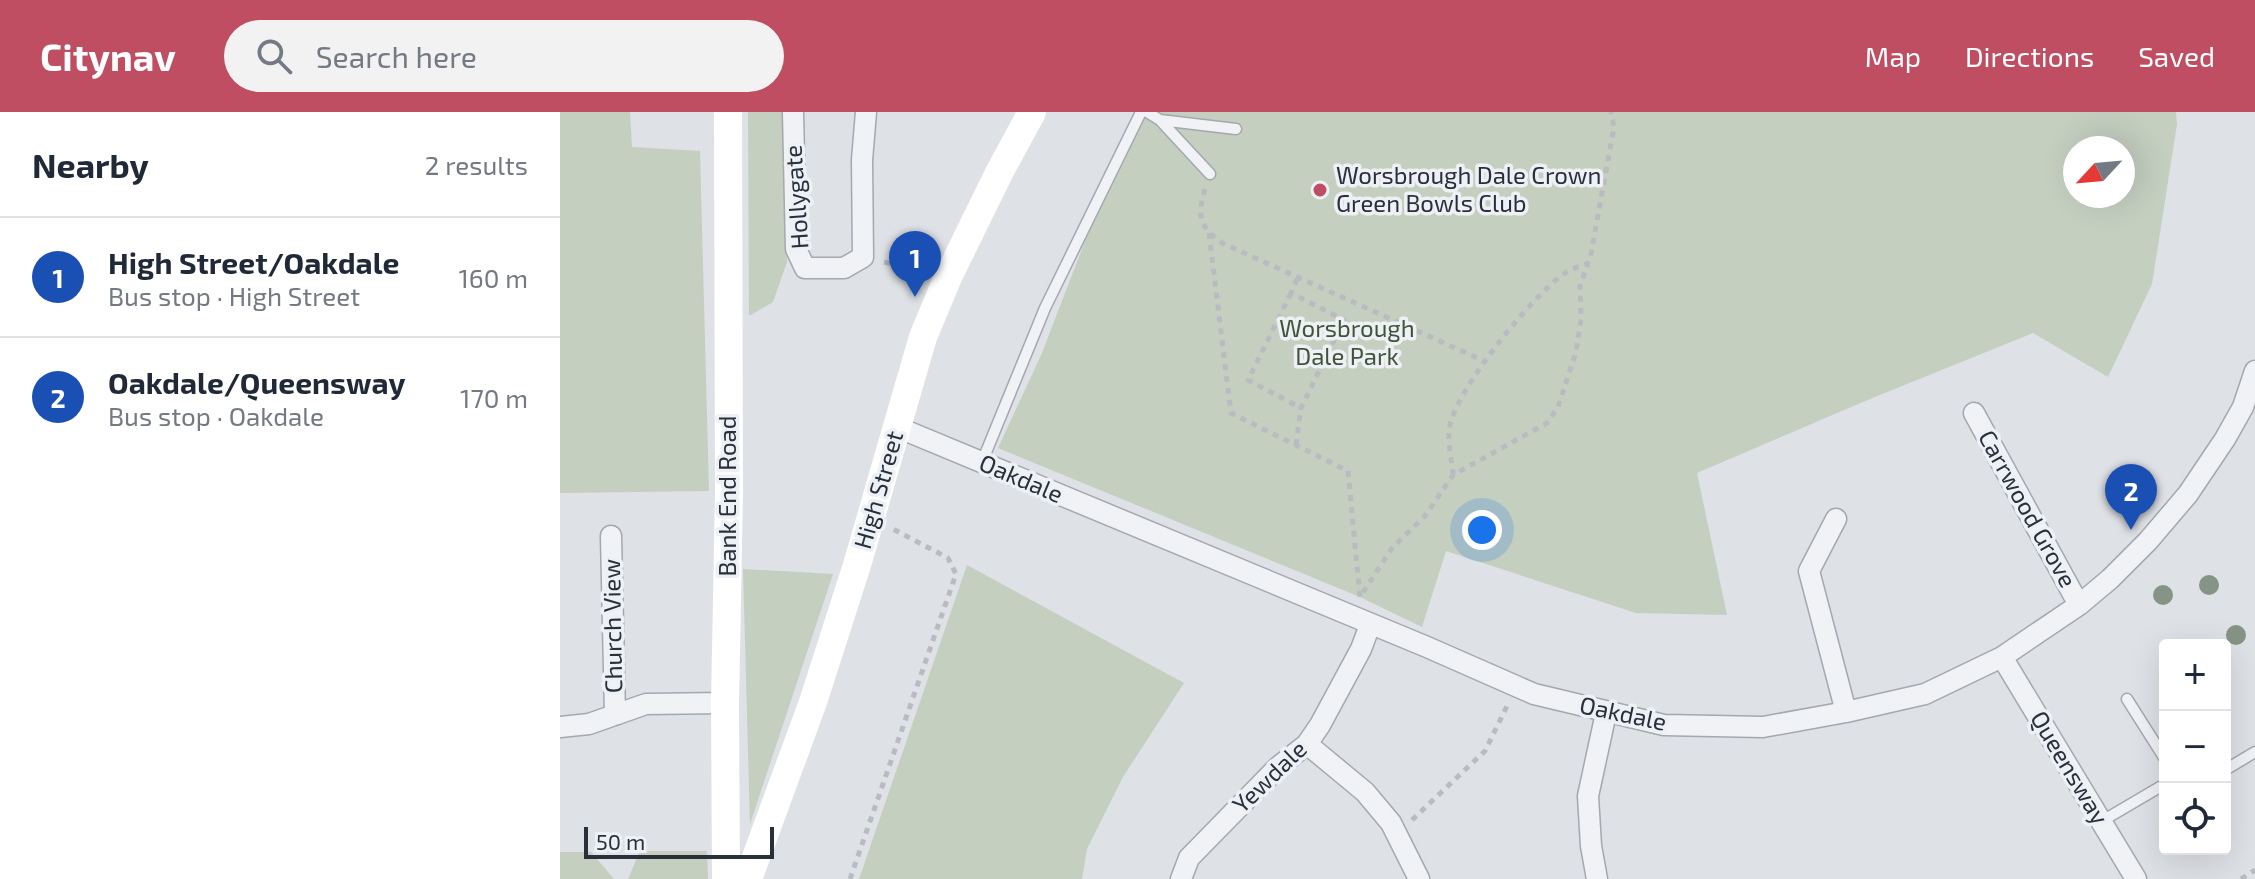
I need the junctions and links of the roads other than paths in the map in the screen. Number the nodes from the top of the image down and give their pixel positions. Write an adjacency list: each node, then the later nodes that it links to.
1 (728, 112): 20 (street, Bank End Road)
2 (793, 112): 3 (street, Hollygate)
3 (866, 112)
4 (1032, 112): 12 (street, High Street)
5 (1144, 112): 6 (lane); 13 (lane)
6 (1160, 120): 7 (lane); 8 (lane)
7 (1236, 129)
8 (1210, 174)
9 (2255, 371): 10 (street, Oakdale)
10 (2249, 409): 16 (street, Oakdale)
11 (1974, 413): 16 (street, Carrwood Grove)
12 (897, 427): 13 (street, Oakdale); 32 (street, High Street)
13 (982, 462): 17 (street, Oakdale)
14 (1836, 519): 21 (street)
15 (611, 536): 23 (street, Church View)
16 (2079, 605): 18 (street, Oakdale)
17 (1370, 625): 22 (street, Oakdale); 25 (street, Yewdale)
18 (2002, 657): 21 (street, Oakdale); 30 (street, Queensway)
19 (2127, 699): 26 (lane)
20 (725, 703): 23 (street, Church View); 31 (street, Bank End Road)
21 (1846, 712): 22 (street, Oakdale)
22 (1606, 713): 35 (street)
23 (615, 715): 24 (street, Church View)
24 (560, 727)
25 (1307, 744): 33 (street, Yewdale); 34 (street)
26 (2159, 750)
27 (2255, 752): 28 (lane)
28 (2231, 766)
29 (2159, 788): 30 (lane)
30 (2102, 821): 36 (street, Queensway)
31 (726, 879)
32 (748, 879)
33 (1181, 879)
34 (1419, 879)
35 (1597, 879)
36 (2136, 879)

